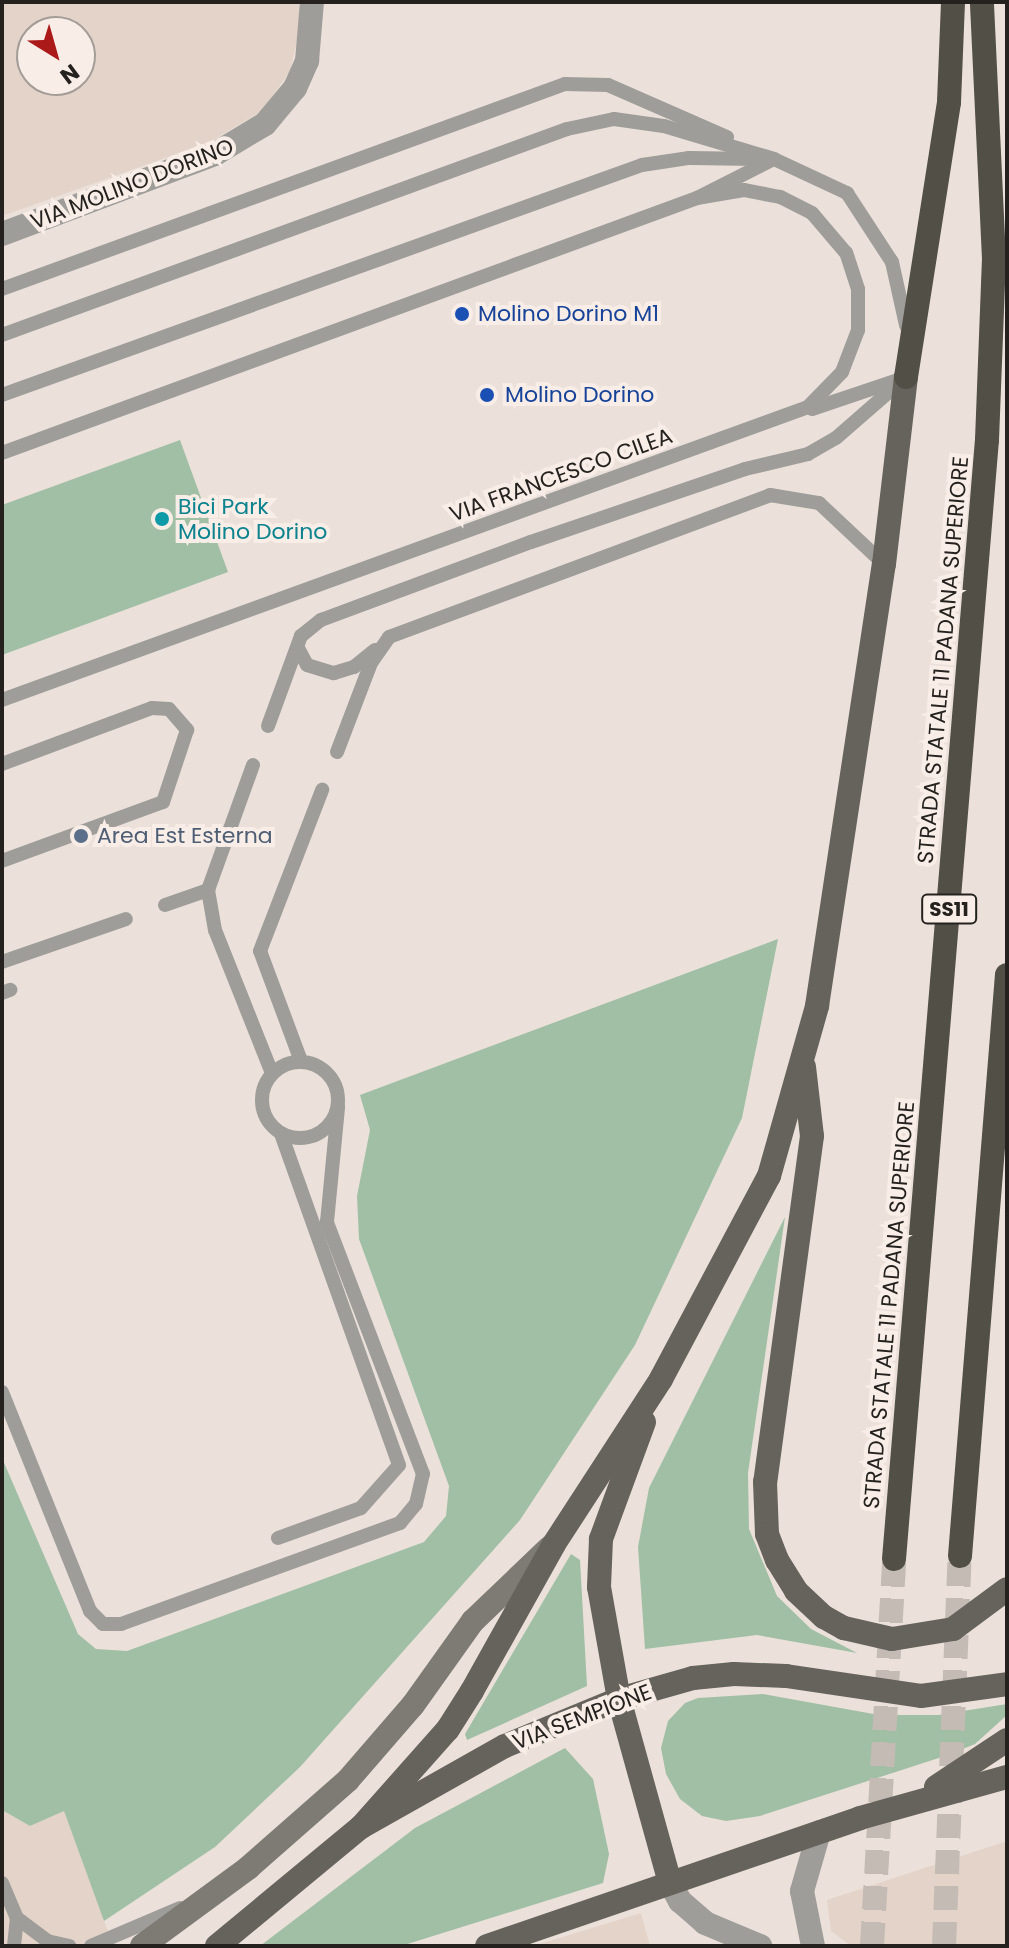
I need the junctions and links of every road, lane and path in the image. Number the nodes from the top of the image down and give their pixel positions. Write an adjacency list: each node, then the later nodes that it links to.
1 (312, 2): 6 (street, VIA MOLINO DORINO)
2 (953, 2): 9 (highway)
3 (982, 2): 38 (highway, STRADA STATALE 11 PADANA SUPERIORE / SS11)
4 (774, 159): 5 (lane); 7 (lane); 8 (lane); 9 (lane); 10 (lane)
5 (697, 198): 11 (lane, VIA FRANCESCO CILEA); 12 (lane)
6 (2, 234)
7 (2, 289)
8 (2, 335)
9 (906, 377): 11 (lane); 13 (main road); 15 (lane)
10 (2, 395)
11 (794, 415): 16 (lane, VIA FRANCESCO CILEA)
12 (2, 453)
13 (884, 564): 14 (lane); 29 (main road)
14 (389, 637): 15 (lane); 18 (lane)
15 (298, 648): 17 (lane)
16 (2, 700)
17 (268, 726)
18 (337, 752)
19 (2, 764): 22 (lane)
20 (253, 765): 23 (lane)
21 (322, 790): 28 (lane)
22 (2, 861)
23 (208, 890): 24 (lane); 30 (lane)
24 (165, 905)
25 (126, 919): 26 (lane)
26 (2, 962)
27 (1007, 975): 37 (highway)
28 (301, 1061): 30 (lane); 31 (lane)
29 (803, 1065): 33 (main road); 39 (main road)
30 (272, 1073): 32 (lane)
31 (338, 1107): 32 (lane); 34 (lane)
32 (281, 1134): 35 (lane)
33 (661, 1379): 36 (main road); 41 (main road)
34 (2, 1392)
35 (278, 1538)
36 (554, 1544): 45 (main road); 49 (street)
37 (960, 1556)
38 (894, 1559)
39 (1007, 1589)
40 (1007, 1684): 41 (main road, VIA SEMPIONE)
41 (619, 1699): 45 (main road, VIA SEMPIONE); 48 (main road)
42 (1007, 1740): 44 (main road)
43 (1007, 1777): 44 (main road)
44 (860, 1818): 46 (main road)
45 (361, 1827): 56 (main road, VIA SEMPIONE)
46 (819, 1832): 48 (main road); 59 (street)
47 (2, 1883): 50 (lane)
48 (670, 1883): 51 (main road); 58 (street)
49 (214, 1894): 54 (lane); 55 (street)
50 (17, 1918): 52 (lane); 53 (lane)
51 (539, 1938): 57 (main road)
52 (14, 1946)
53 (69, 1946)
54 (91, 1946)
55 (142, 1946)
56 (217, 1946)
57 (487, 1946)
58 (760, 1946)
59 (813, 1946)

